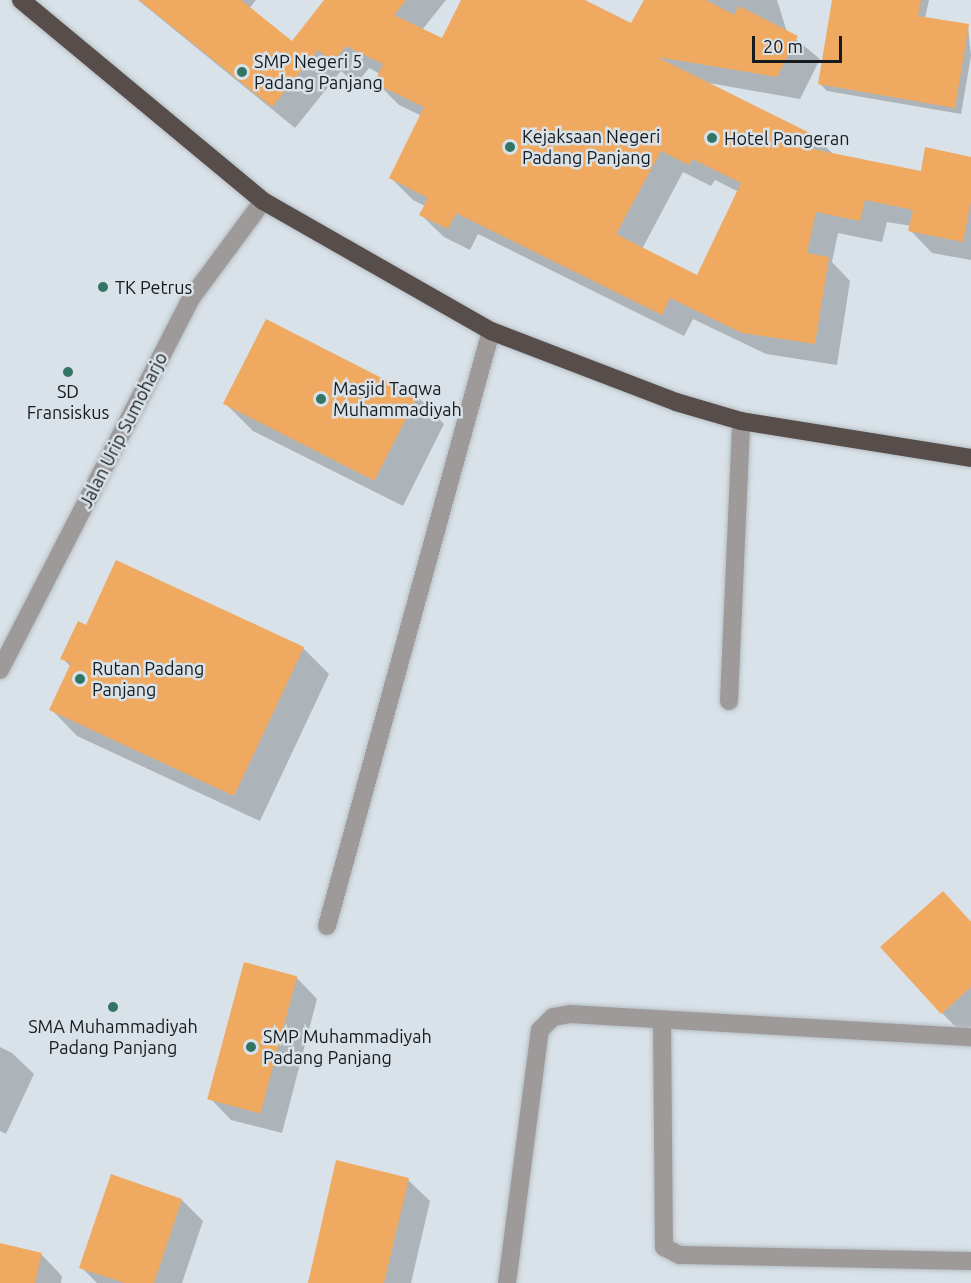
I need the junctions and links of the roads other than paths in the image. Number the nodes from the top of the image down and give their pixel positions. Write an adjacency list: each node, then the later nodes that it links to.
1 (29, 2): 2 (highway)
2 (263, 201): 3 (highway); 6 (street, Jalan Urip Sumoharjo)
3 (491, 331): 4 (highway); 8 (street)
4 (741, 421): 5 (highway); 7 (street)
5 (971, 458)
6 (0, 670)
7 (729, 701)
8 (327, 926)
9 (662, 1021): 10 (street); 11 (street); 12 (street)
10 (971, 1037)
11 (971, 1261)
12 (507, 1283)

